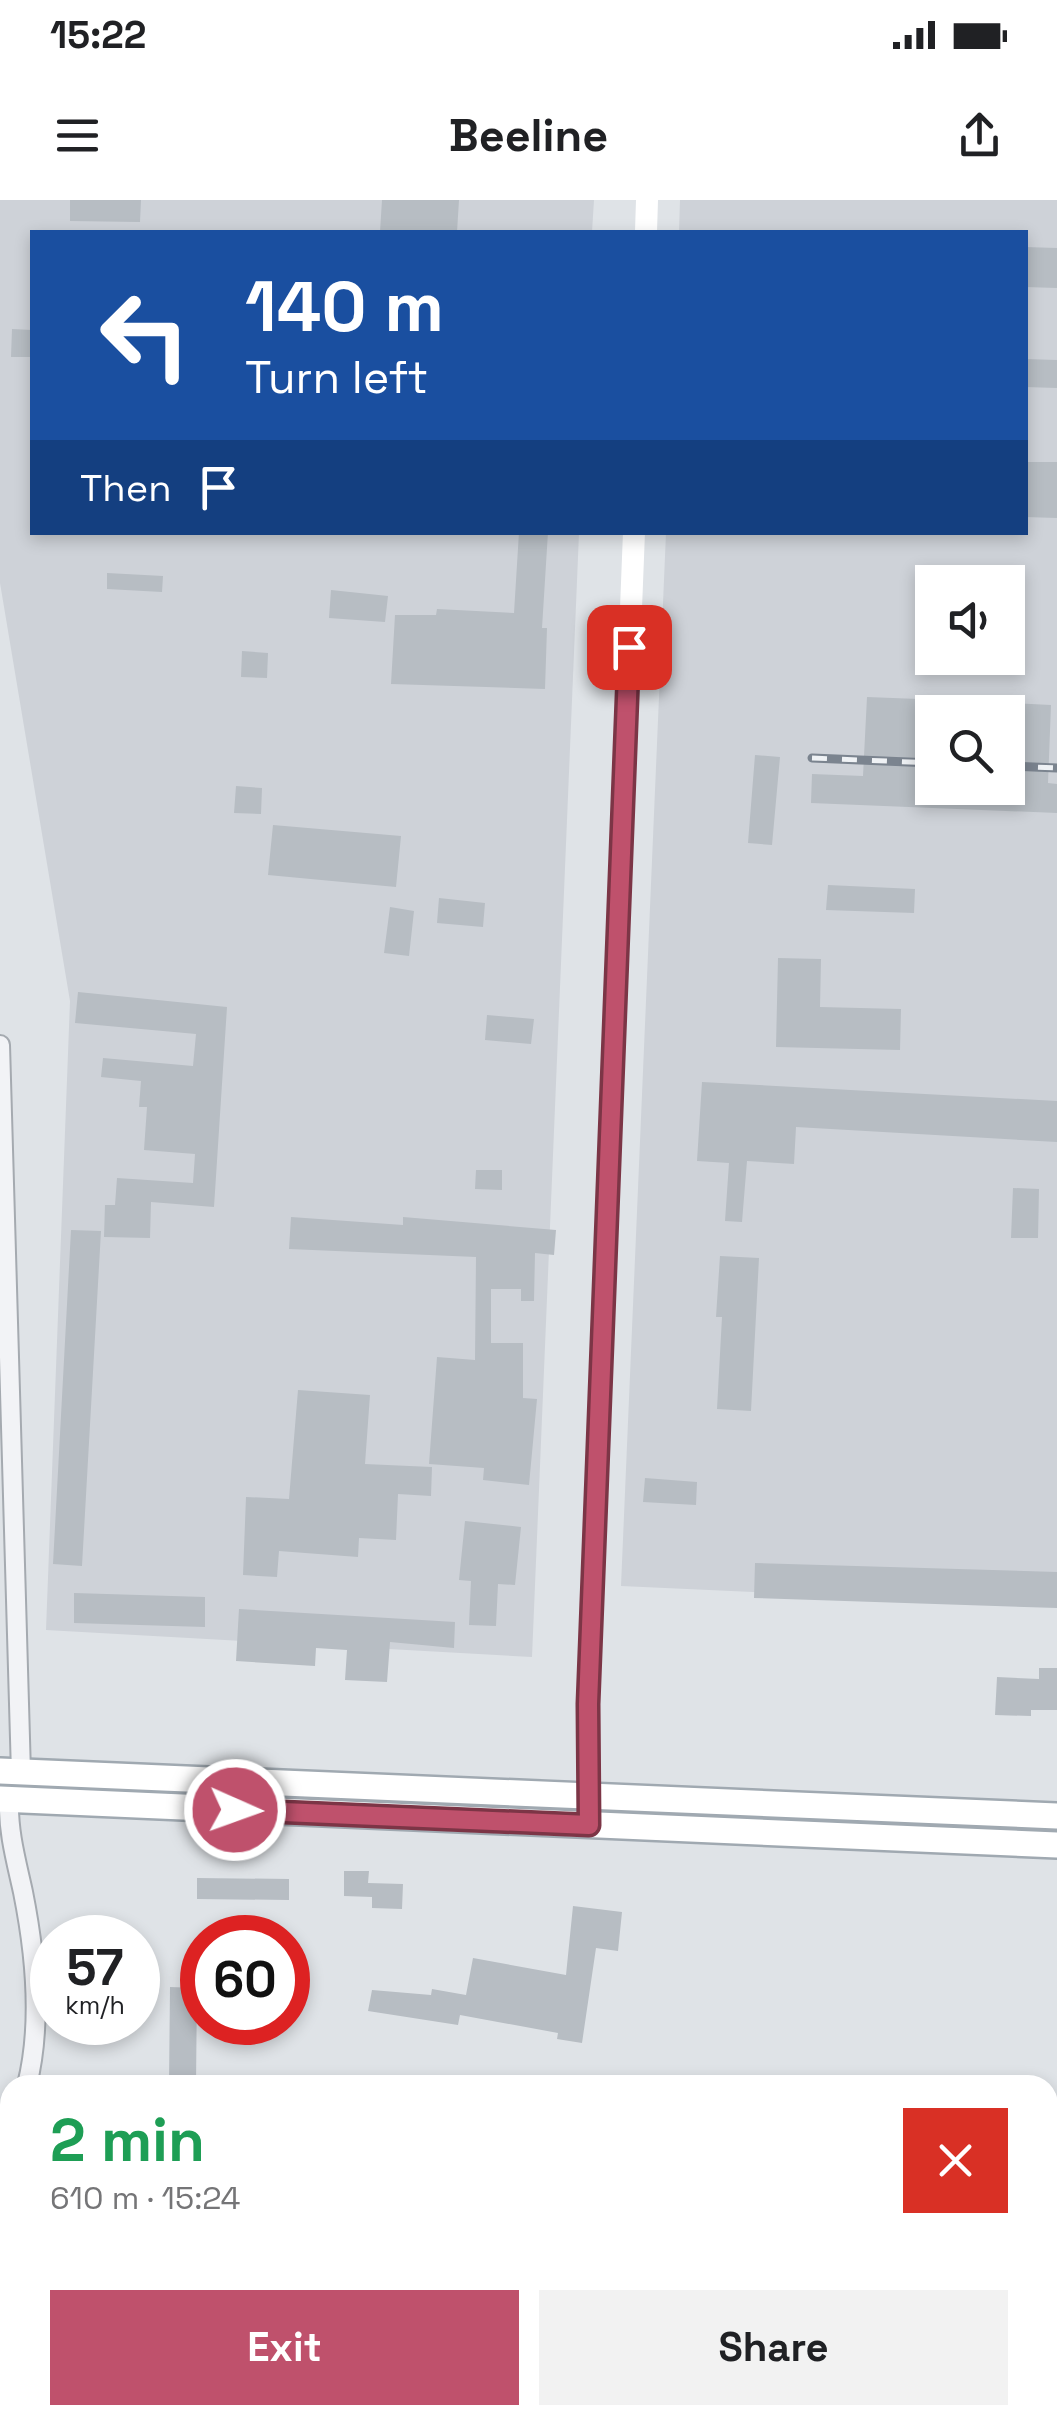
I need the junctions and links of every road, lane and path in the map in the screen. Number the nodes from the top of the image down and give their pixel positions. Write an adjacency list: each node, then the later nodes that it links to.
1 (647, 200): 2 (main road)
2 (646, 230)
3 (634, 535): 6 (main road)
4 (0, 1045): 5 (street)
5 (11, 1772): 6 (main road)
6 (590, 1796): 8 (main road); 9 (main road)
7 (5, 1800): 9 (main road); 11 (street)
8 (1057, 1816)
9 (589, 1825): 10 (main road)
10 (1057, 1845)
11 (29, 2075)

